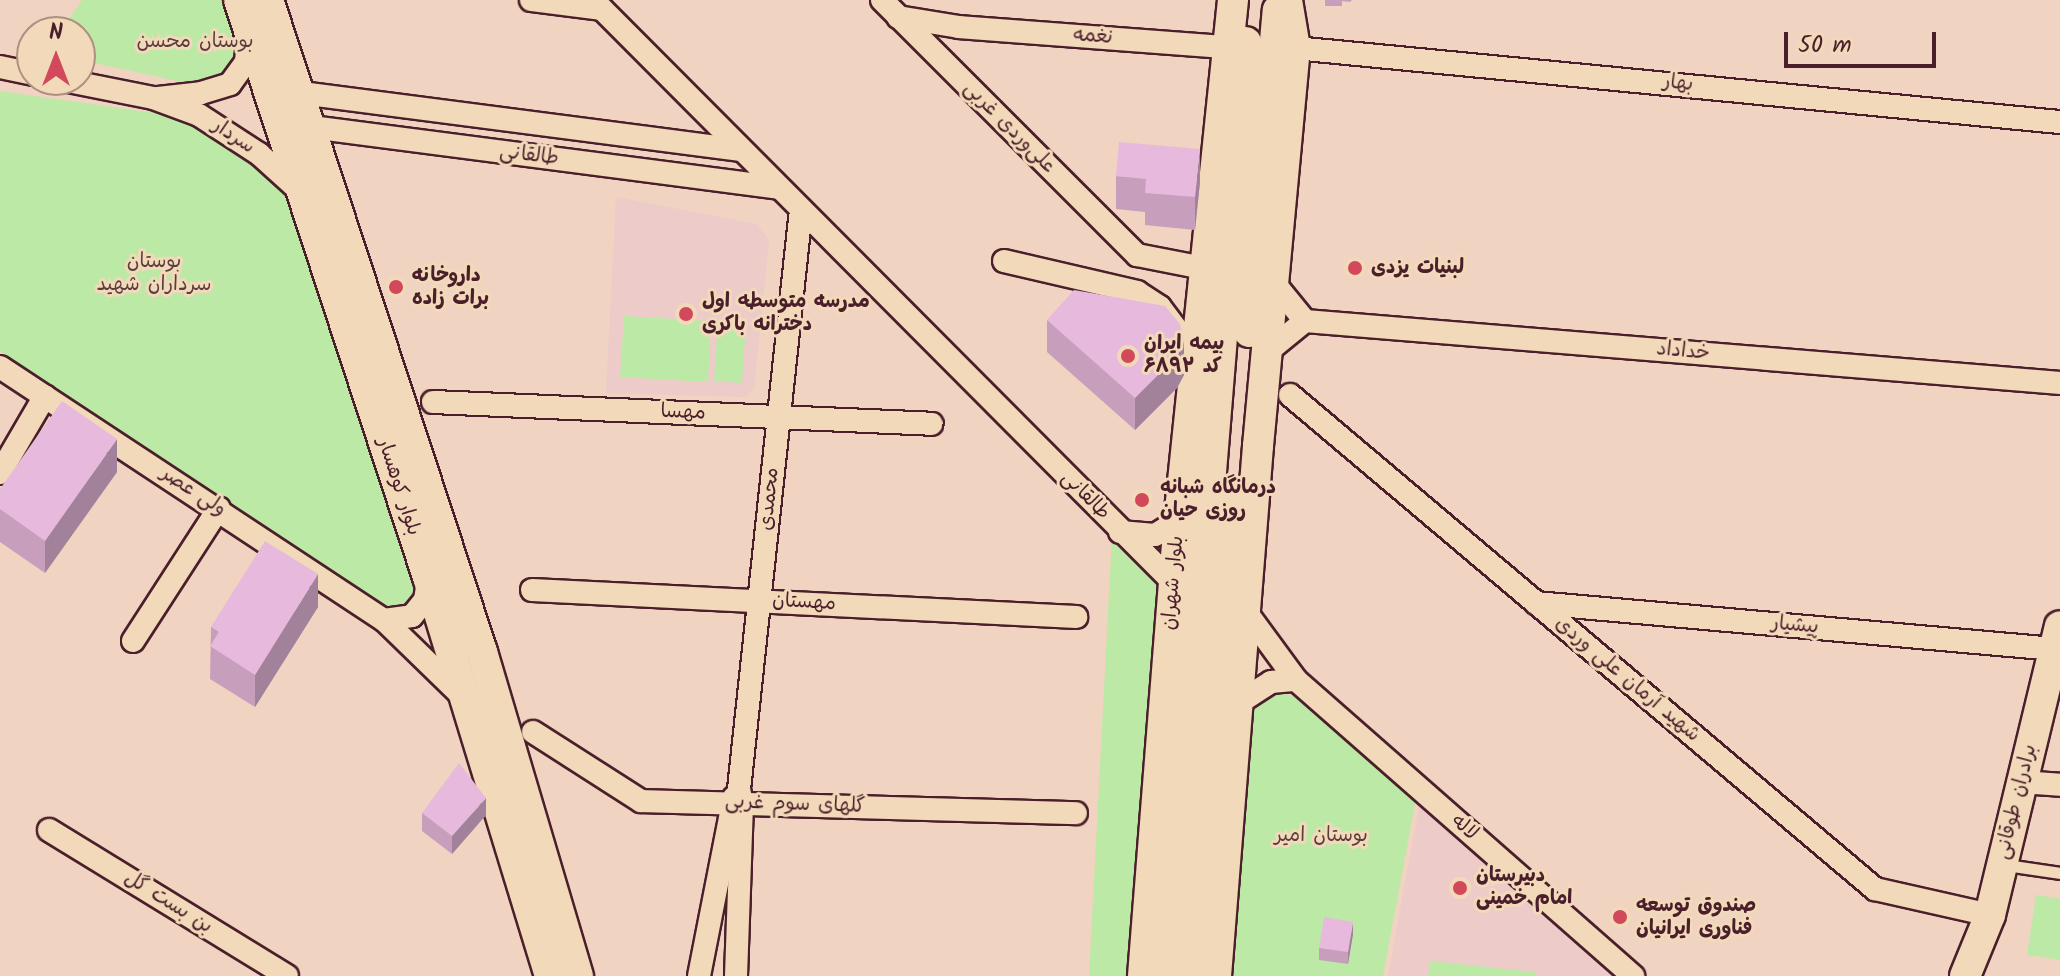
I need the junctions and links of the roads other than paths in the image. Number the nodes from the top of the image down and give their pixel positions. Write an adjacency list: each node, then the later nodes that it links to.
1 (239, 0): 12 (main road, بلوار کوهسار)
2 (268, 0): 18 (main road, بلوار کوهسار)
3 (531, 0): 9 (street)
4 (882, 0): 10 (street, علی‌وردی غربی)
5 (1233, 0): 13 (main road, بلوار شهران)
6 (1248, 0): 74 (main road, بلوار شهران)
7 (1279, 0): 75 (main road)
8 (1287, 0): 14 (main road)
9 (597, 4): 23 (street, طالقانی)
10 (898, 17): 11 (street, نغمه); 15 (street, علی‌وردی غربی)
11 (959, 27): 13 (street, نغمه); 15 (street)
12 (248, 31): 17 (main road, بلوار کوهسار); 19 (street, سردار)
13 (1226, 47): 29 (main road, بلوار شهران)
14 (1295, 48): 20 (street, بهار); 30 (main road)
15 (941, 60): 27 (street, علی‌وردی غربی)
16 (96, 87): 19 (street, سردار)
17 (267, 87): 18 (street, طالقانی); 21 (main road, بلوار کوهسار)
18 (299, 93): 22 (main road, بلوار کوهسار); 23 (street, طالقانی)
19 (153, 98): 25 (street, سردار)
20 (2060, 122)
21 (279, 123): 22 (street, طالقانی); 25 (main road, بلوار کوهسار)
22 (310, 127): 24 (street, طالقانی); 70 (main road, بلوار کوهسار)
23 (741, 150): 24 (street, طالقانی)
24 (779, 188): 26 (street, طالقانی)
25 (302, 193): 46 (main road, بلوار کوهسار)
26 (801, 210): 40 (street, محمدی); 45 (street, طالقانی)
27 (1137, 255): 29 (street); 31 (street)
28 (1004, 261): 31 (street)
29 (1203, 268): 34 (main road, بلوار شهران)
30 (1274, 283): 32 (street); 33 (main road)
31 (1122, 288): 34 (street)
32 (1300, 325): 33 (street); 36 (street, خداداد)
33 (1267, 352): 51 (main road)
34 (1195, 355): 44 (main road, بلوار شهران)
35 (0, 367): 38 (street, ولی عصر)
36 (2060, 383)
37 (1290, 395): 50 (street, شهید آرمان علی وردی)
38 (45, 396): 42 (street); 43 (street, ولی عصر)
39 (433, 402): 40 (street, مهسا)
40 (778, 417): 41 (street, مهسا); 49 (street, محمدی)
41 (932, 424)
42 (0, 473)
43 (219, 508): 53 (street, ولی عصر); 55 (street)
44 (1179, 520): 45 (street); 47 (main road, بلوار شهران)
45 (1120, 532): 47 (street, طالقانی)
46 (428, 577): 53 (street); 58 (main road, بلوار کوهسار)
47 (1174, 583): 73 (main road, بلوار شهران)
48 (532, 590): 49 (street, مهستان)
49 (759, 600): 52 (street, مهستان); 62 (street, محمدی)
50 (1536, 603): 54 (street, پیشیار); 67 (street, شهید آرمان علی وردی)
51 (1247, 613): 56 (street, لاله); 57 (main road)
52 (1076, 617)
53 (384, 620): 58 (street, ولی عصر)
54 (2057, 638): 60 (main road, برادران طوقانی)
55 (133, 641)
56 (1296, 680): 57 (street); 77 (street, لاله)
57 (1237, 704): 76 (main road)
58 (468, 705): 69 (main road, بلوار کوهسار)
59 (533, 732): 62 (street, گلهای سوم غربی)
60 (2021, 782): 61 (street); 65 (main road, برادران طوقانی)
61 (2060, 785)
62 (737, 799): 63 (street, گلهای سوم غربی); 71 (street); 72 (street)
63 (1076, 813)
64 (49, 830): 68 (street, بن بست گل)
65 (2001, 865): 66 (lane); 67 (main road, برادران طوقانی)
66 (2060, 873)
67 (1990, 915): 78 (main road, برادران طوقانی)
68 (287, 976)
69 (550, 976)
70 (578, 976)
71 (699, 976)
72 (736, 976)
73 (1143, 976)
74 (1170, 976)
75 (1194, 976)
76 (1216, 976)
77 (1633, 976)
78 (1965, 976)

